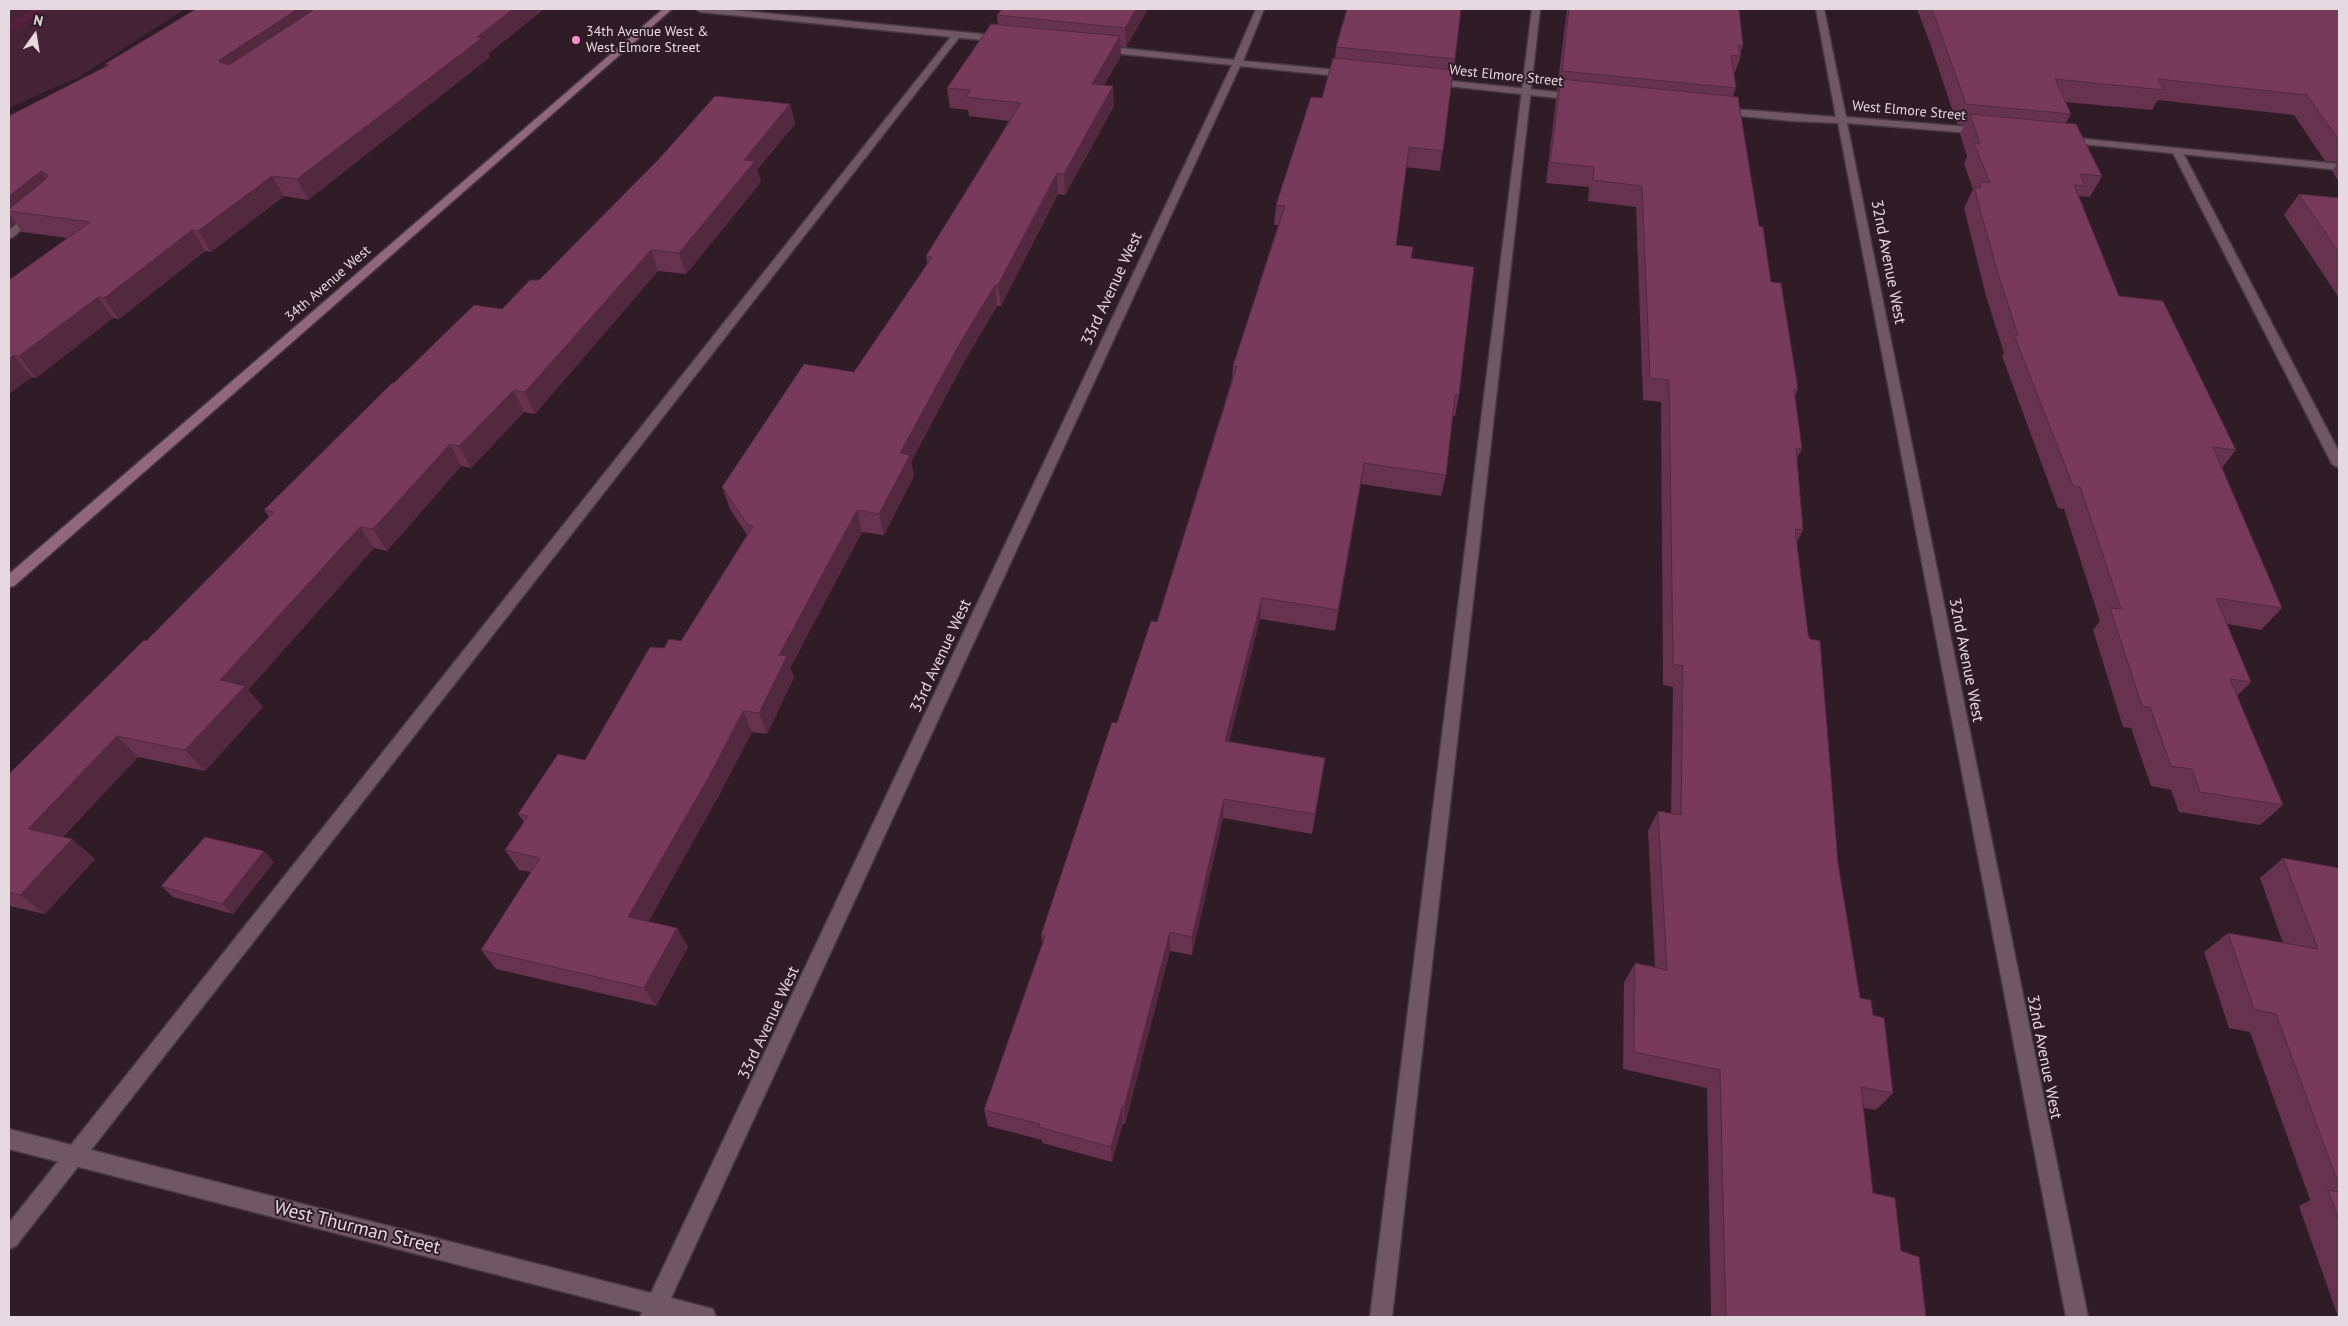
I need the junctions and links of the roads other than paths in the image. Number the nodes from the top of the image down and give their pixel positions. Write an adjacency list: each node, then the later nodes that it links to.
1 (668, 9): 23 (street, 34th Avenue West)
2 (700, 9): 6 (street)
3 (1260, 9): 9 (street, 33rd Avenue West)
4 (1536, 9): 12 (street)
5 (1820, 9): 15 (street, 32nd Avenue West)
6 (957, 35): 7 (street); 25 (street)
7 (1016, 40)
8 (1094, 48): 9 (street)
9 (1237, 62): 10 (street); 27 (street, 33rd Avenue West)
10 (1361, 75)
11 (1419, 81): 12 (street, West Elmore Street)
12 (1525, 92): 13 (street, West Elmore Street); 29 (street)
13 (1582, 97)
14 (1707, 110): 15 (street, West Elmore Street)
15 (1843, 120): 16 (street, West Elmore Street); 30 (street, 32nd Avenue West)
16 (1988, 132)
17 (2058, 139): 18 (street)
18 (2177, 152): 19 (street); 22 (street)
19 (2339, 167)
20 (42, 207): 21 (street)
21 (9, 235)
22 (2339, 464)
23 (9, 582)
24 (9, 1139): 25 (street, West Thurman Street)
25 (74, 1156): 26 (street); 27 (street, West Thurman Street)
26 (9, 1239)
27 (654, 1311): 28 (street, West Thurman Street)
28 (705, 1317)
29 (1381, 1317)
30 (2077, 1317)

